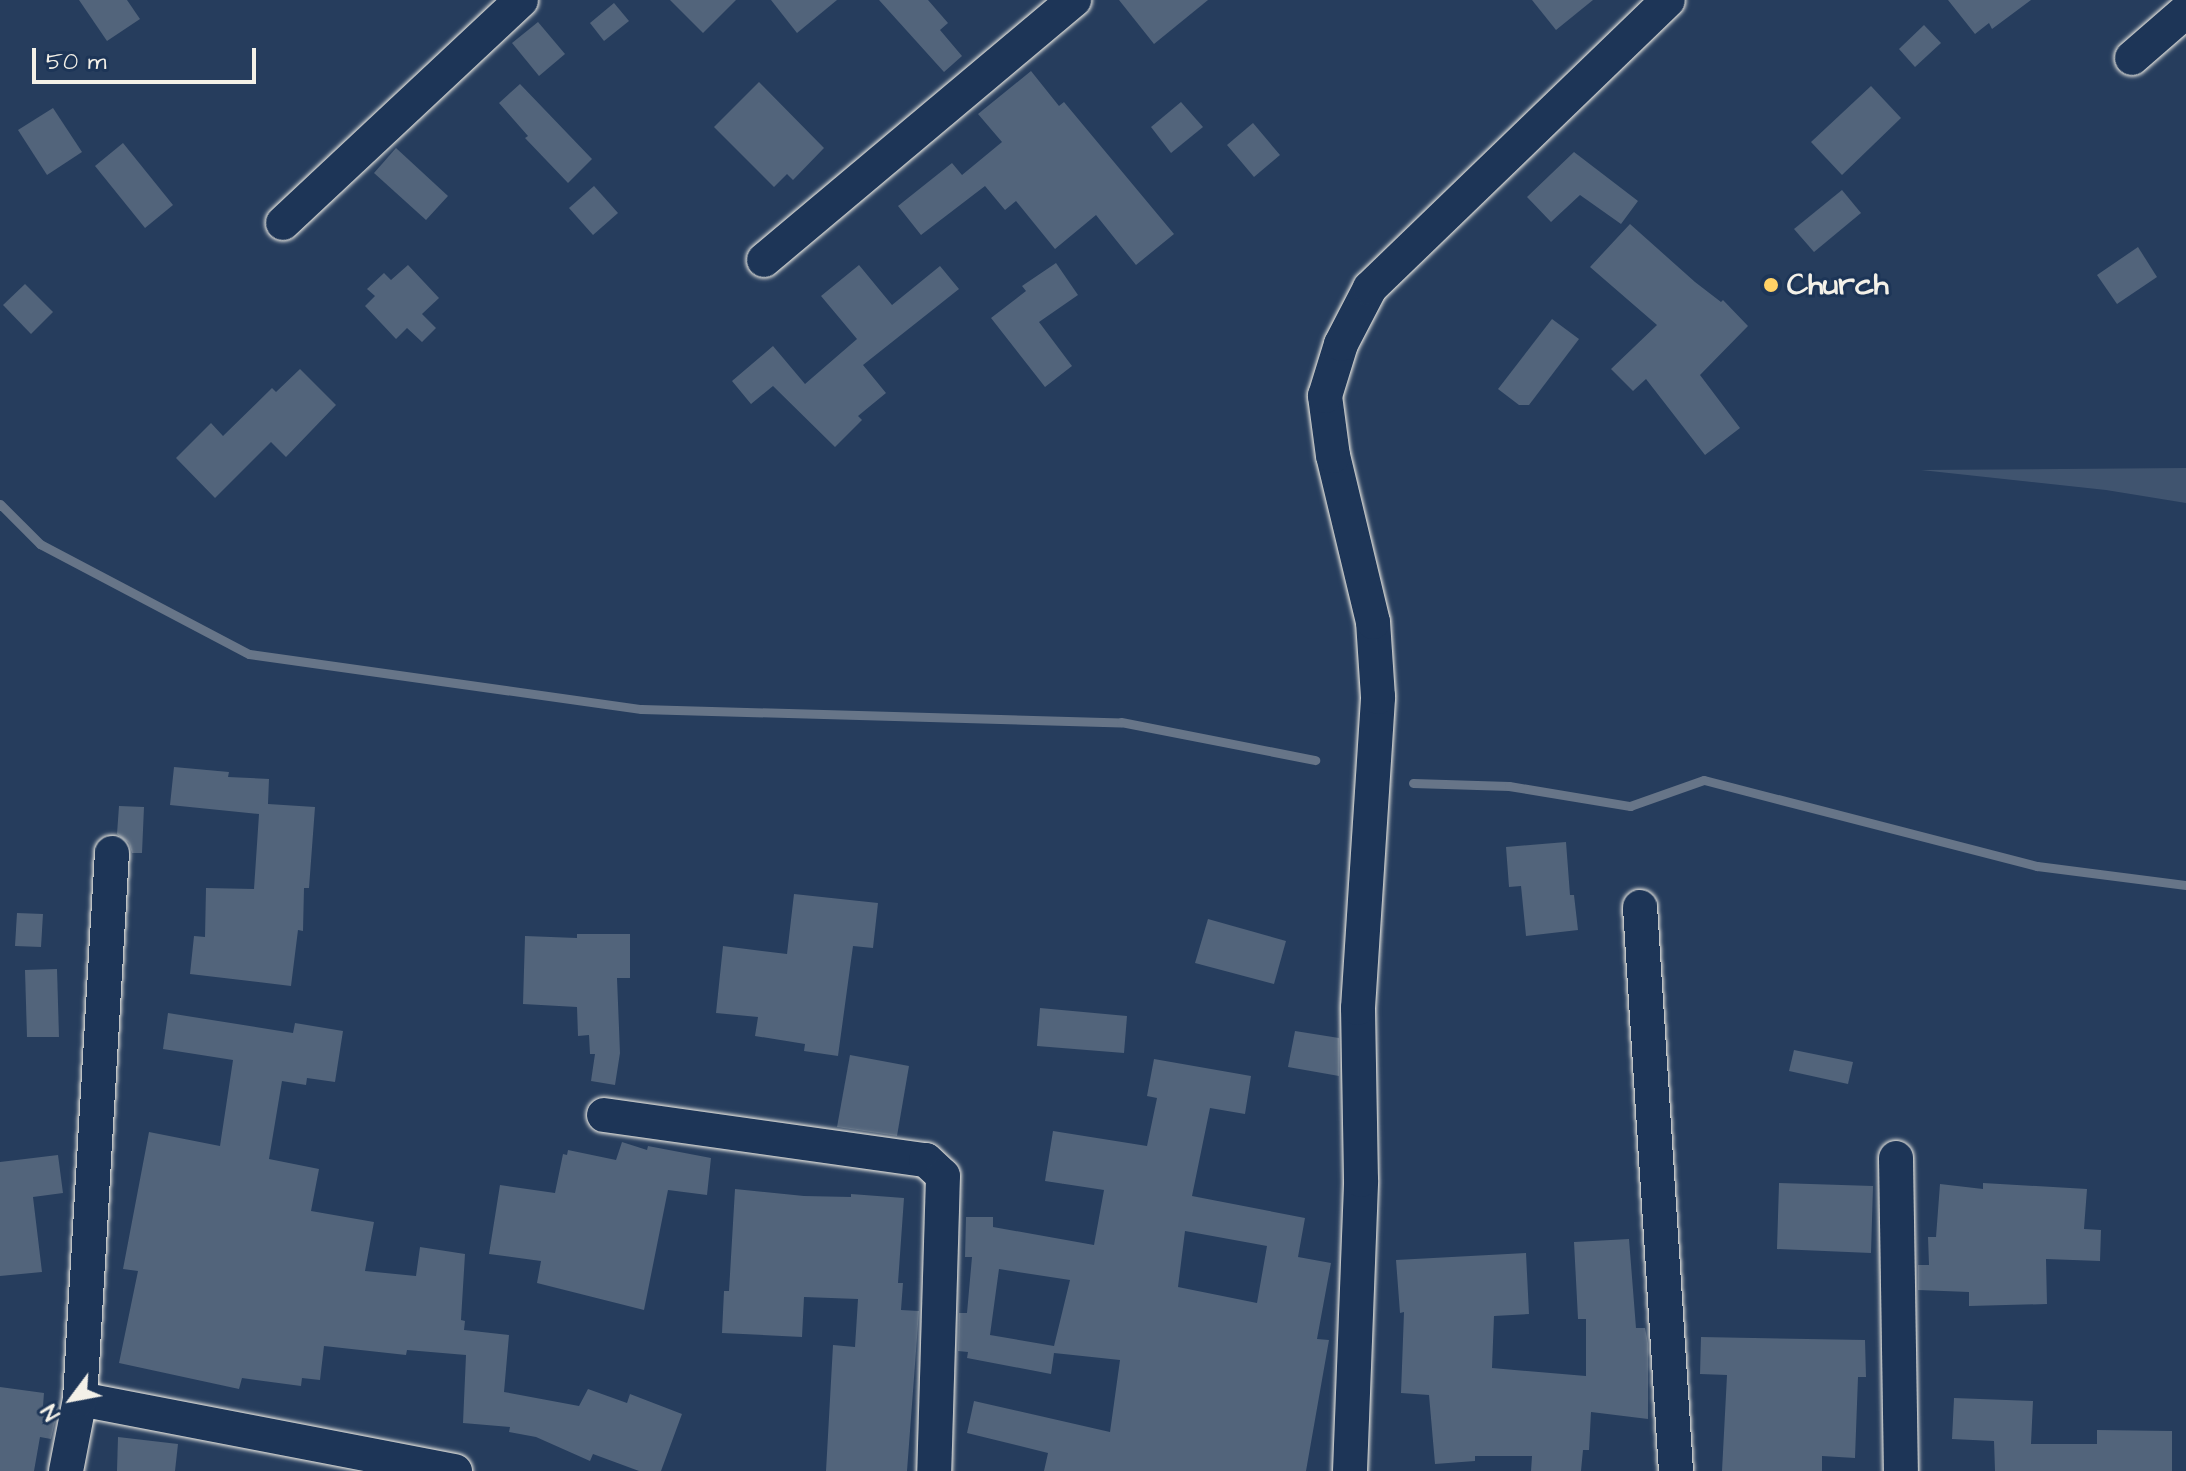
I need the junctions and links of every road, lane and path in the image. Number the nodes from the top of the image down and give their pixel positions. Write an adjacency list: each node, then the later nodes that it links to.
1 (521, 0): 6 (street)
2 (1074, 0): 7 (street)
3 (1668, 0): 16 (street)
4 (2186, 11): 5 (street)
5 (2132, 58)
6 (283, 223)
7 (764, 260)
8 (112, 853): 12 (street)
9 (1640, 907): 17 (street)
10 (604, 1115): 15 (street)
11 (1896, 1158): 18 (street)
12 (80, 1399): 13 (street); 14 (street)
13 (66, 1471)
14 (455, 1471)
15 (934, 1471)
16 (1350, 1471)
17 (1676, 1471)
18 (1901, 1471)

